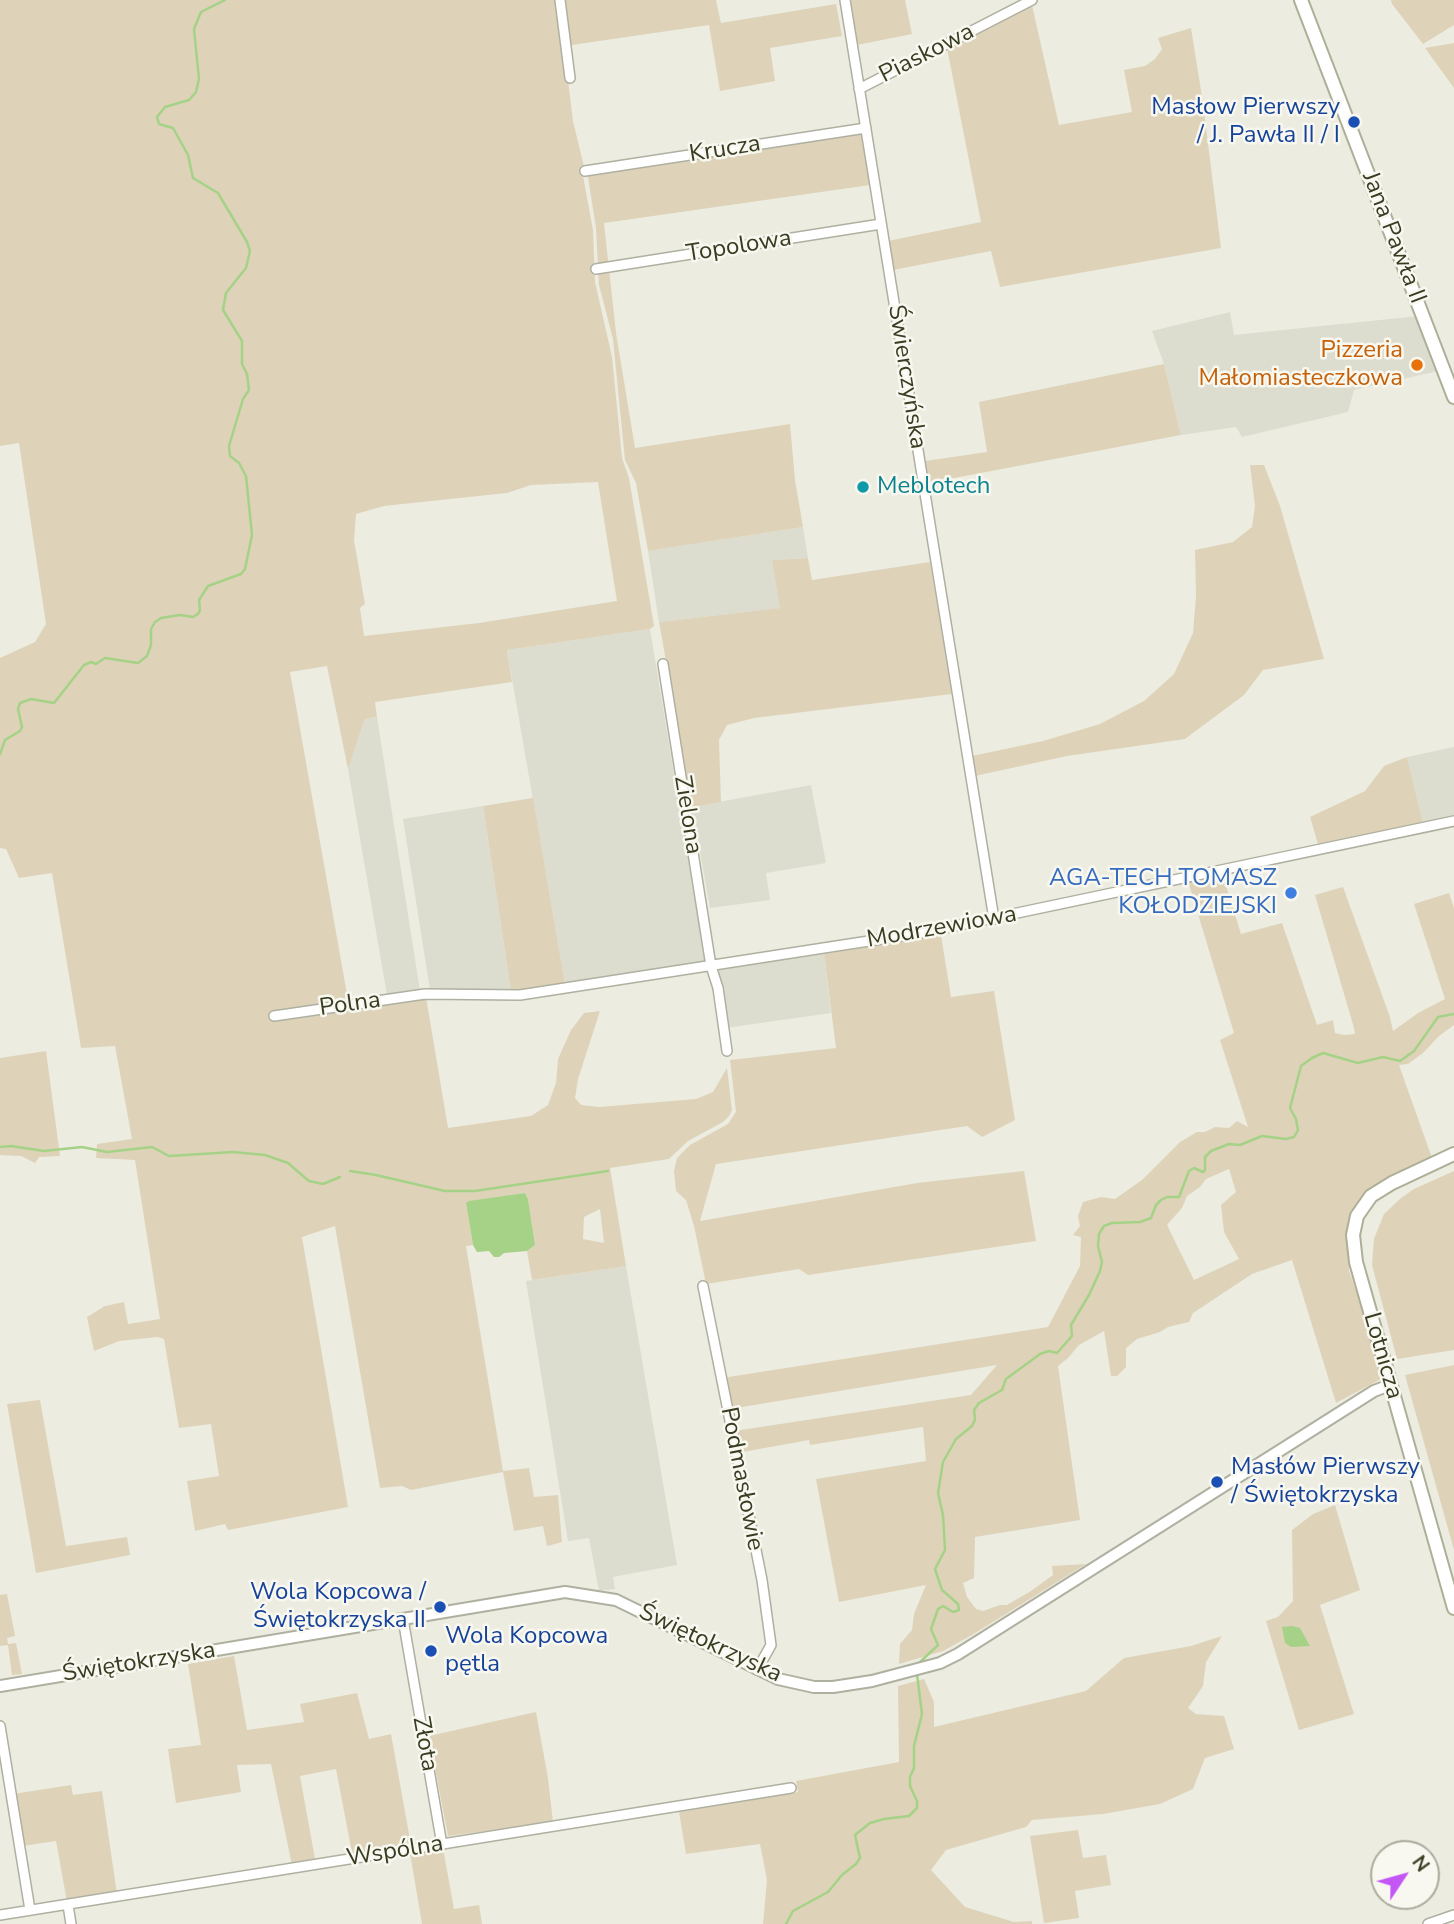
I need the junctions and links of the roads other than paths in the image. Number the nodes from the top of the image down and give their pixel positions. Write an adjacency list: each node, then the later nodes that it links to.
1 (560, 0): 5 (street)
2 (845, 0): 6 (street, Świerczyńska)
3 (1032, 0): 6 (street, Piaskowa)
4 (1301, 0): 11 (main road, Jana Pawła II)
5 (570, 78)
6 (859, 89): 7 (street, Świerczyńska)
7 (866, 128): 8 (street, Krucza); 9 (street, Świerczyńska)
8 (584, 171)
9 (881, 224): 10 (street, Topolowa); 14 (street, Świerczyńska)
10 (596, 270)
11 (1454, 397)
12 (663, 664): 15 (street, Zielona)
13 (1454, 821): 14 (street, Modrzewiowa)
14 (994, 919): 15 (street, Modrzewiowa)
15 (711, 966): 16 (street, Modrzewiowa); 18 (street, Zielona)
16 (425, 994): 17 (street, Polna)
17 (274, 1016)
18 (727, 1051)
19 (1454, 1154): 21 (main road, Lotnicza)
20 (703, 1286): 24 (street, Podmasłowie)
21 (1390, 1385): 22 (main road, Lotnicza); 24 (street, Świętokrzyska)
22 (1454, 1608)
23 (403, 1619): 24 (street, Świętokrzyska); 25 (street, Świętokrzyska); 28 (street, Złota)
24 (757, 1670)
25 (0, 1686)
26 (0, 1726): 30 (street)
27 (791, 1788): 28 (street, Wspólna)
28 (442, 1845): 29 (street, Wspólna)
29 (68, 1906): 30 (street, Wspólna); 33 (street)
30 (30, 1910): 32 (street, Wspólna)
31 (1454, 1914): 34 (street)
32 (0, 1915)
33 (71, 1924)
34 (1428, 1924)

